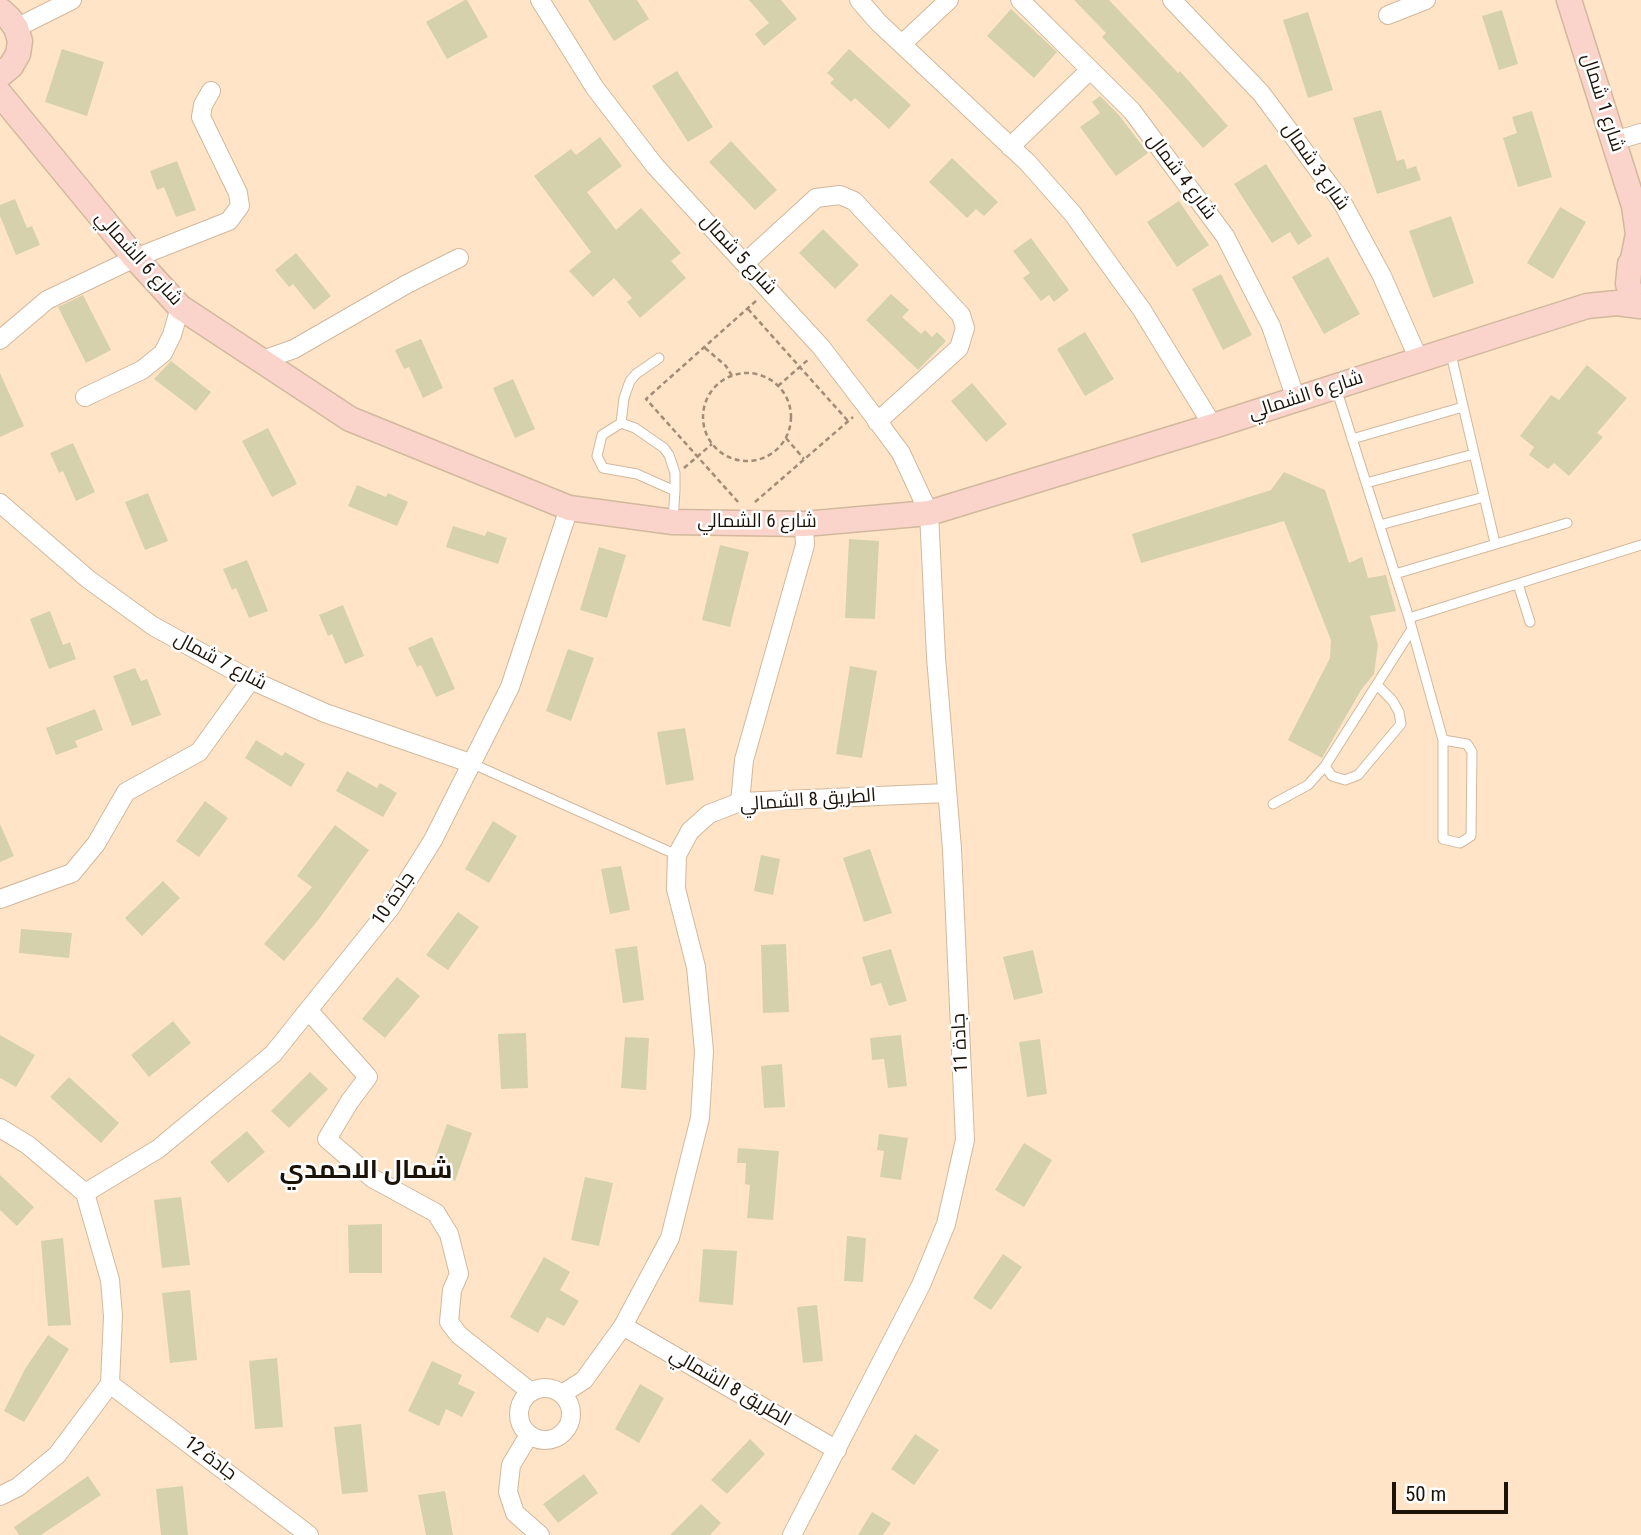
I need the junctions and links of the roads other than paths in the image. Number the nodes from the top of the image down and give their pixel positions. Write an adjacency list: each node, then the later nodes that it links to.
1 (72, 0): 10 (street)
2 (540, 0): 24 (street, شارع 5 شمال)
3 (859, 0): 11 (street)
4 (949, 0): 11 (street)
5 (1020, 0): 12 (street, شارع 4 شمال)
6 (1172, 0): 31 (street, شارع 3 شمال)
7 (1426, 0): 9 (street)
8 (1569, 0): 18 (street, شارع 1 شمال)
9 (1388, 15)
10 (8, 19): 13 (street)
11 (902, 44): 19 (street)
12 (1090, 70): 19 (street); 35 (street, شارع 4 شمال)
13 (5, 71): 16 (street, شارع 6 الشمالي)
14 (211, 91): 21 (street)
15 (0, 94): 16 (street, شارع 6 الشمالي)
16 (30, 129): 21 (street, شارع 6 الشمالي)
17 (1641, 133): 18 (street)
18 (1614, 141): 20 (street, شارع 1 شمال)
19 (1010, 147): 39 (street)
20 (1638, 211): 23 (street, شارع 1 شمال)
21 (135, 258): 27 (street, شارع 6 الشمالي); 28 (street)
22 (459, 258): 32 (street)
23 (1634, 260): 25 (street, شارع 6 الشمالي); 26 (street)
24 (745, 263): 37 (street, شارع 5 شمال); 37 (street)
25 (1587, 306): 26 (street, شارع 6 الشمالي); 29 (street, شارع 6 الشمالي)
26 (1641, 306)
27 (180, 307): 32 (street, شارع 6 الشمالي); 34 (street)
28 (0, 340)
29 (1450, 350): 31 (street, شارع 6 الشمالي); 36 (lane)
30 (659, 358): 38 (lane)
31 (1419, 360): 33 (street, شارع 6 الشمالي)
32 (260, 361): 46 (street, شارع 6 الشمالي)
33 (1336, 386): 35 (street, شارع 6 الشمالي); 40 (lane)
34 (85, 397)
35 (1296, 399): 39 (street, شارع 6 الشمالي)
36 (1463, 407): 40 (lane); 41 (lane)
37 (872, 414): 47 (street, شارع 5 شمال)
38 (621, 423): 43 (lane); 43 (lane)
39 (1213, 426): 47 (street, شارع 6 الشمالي)
40 (1352, 439): 42 (lane)
41 (1474, 454): 42 (lane); 44 (lane)
42 (1366, 483): 51 (lane)
43 (675, 491): 48 (lane)
44 (1484, 497): 51 (lane); 52 (lane)
45 (0, 503): 59 (street, شارع 7 شمال)
46 (569, 508): 48 (street, شارع 6 الشمالي); 62 (street, جادة 10)
47 (929, 513): 50 (street, شارع 6 الشمالي); 64 (street, جادة 11)
48 (673, 522): 50 (street, شارع 6 الشمالي)
49 (1567, 523): 52 (lane)
50 (804, 524): 65 (street)
51 (1380, 525): 54 (lane)
52 (1495, 543): 54 (lane)
53 (1641, 545): 55 (lane)
54 (1395, 574): 56 (lane)
55 (1518, 584): 56 (lane); 57 (lane)
56 (1409, 618): 58 (lane)
57 (1530, 622)
58 (1412, 629): 60 (lane); 61 (lane)
59 (251, 680): 62 (street, شارع 7 شمال); 68 (street)
60 (1377, 685): 63 (lane); 63 (lane)
61 (1443, 740): 61 (lane)
62 (473, 764): 67 (lane); 69 (street, جادة 10)
63 (1325, 766): 66 (lane)
64 (947, 793): 65 (street, الطريق 8 الشمالي); 77 (street, جادة 11)
65 (740, 802): 67 (street, الطريق 8 الشمالي)
66 (1273, 804)
67 (677, 855): 72 (street)
68 (0, 899)
69 (308, 1010): 71 (street, جادة 10); 74 (street)
70 (0, 1128): 71 (street)
71 (85, 1194): 73 (street)
72 (623, 1326): 75 (street); 77 (street, الطريق 8 الشمالي)
73 (110, 1384): 78 (street); 79 (street, جادة 12)
74 (531, 1392): 75 (street); 76 (street)
75 (562, 1394): 76 (street)
76 (529, 1434): 80 (street)
77 (837, 1450): 81 (street, جادة 11)
78 (0, 1496)
79 (309, 1535)
80 (540, 1535)
81 (792, 1535)

